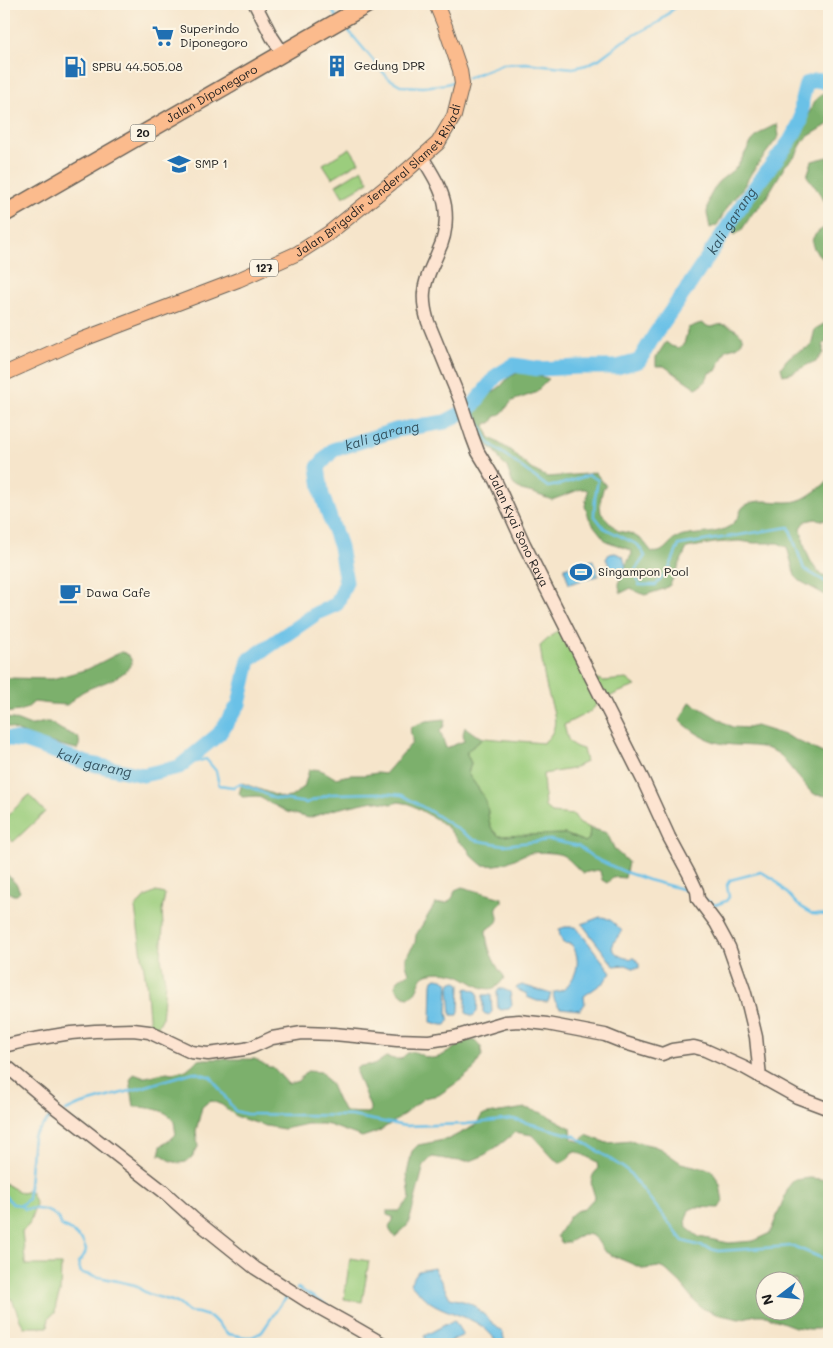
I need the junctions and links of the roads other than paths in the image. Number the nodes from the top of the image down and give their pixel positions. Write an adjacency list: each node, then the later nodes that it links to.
1 (255, 4): 5 (street)
2 (368, 4): 4 (highway, Jalan Diponegoro / 20)
3 (436, 4): 7 (main road, Jalan Brigadir Jenderal Slamet Riyadi / 127)
4 (335, 16): 5 (highway, Jalan Diponegoro / 20)
5 (279, 48): 6 (highway, Jalan Diponegoro / 20)
6 (157, 119): 8 (highway, Jalan Diponegoro / 20); 9 (highway, Jalan Diponegoro / 20)
7 (422, 157): 10 (main road, Jalan Brigadir Jenderal Slamet Riyadi / 127); 13 (street, Jalan Kyai Sono Raya)
8 (4, 202)
9 (4, 214)
10 (4, 374)
11 (4, 1046): 13 (street)
12 (4, 1064): 15 (street)
13 (760, 1077): 14 (street)
14 (829, 1109)
15 (383, 1344)

